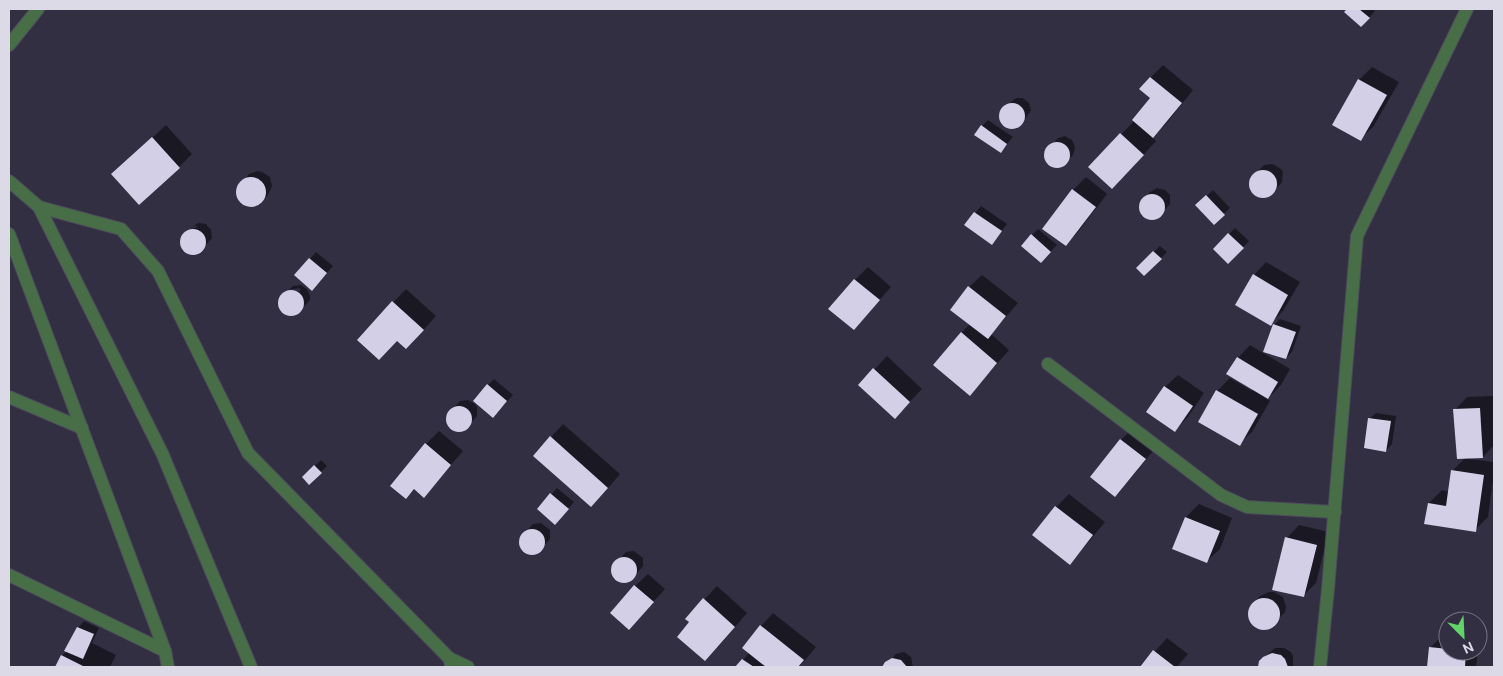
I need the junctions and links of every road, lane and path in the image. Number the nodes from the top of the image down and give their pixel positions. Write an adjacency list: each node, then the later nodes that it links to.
1 (38, 9): 3 (street)
2 (1467, 9): 10 (street)
3 (9, 45)
4 (9, 181): 5 (street)
5 (39, 206): 13 (street); 15 (street)
6 (9, 234): 9 (street)
7 (1048, 364): 10 (street)
8 (9, 397): 9 (street)
9 (82, 428): 12 (street)
10 (1335, 512): 17 (street)
11 (9, 575): 12 (street)
12 (165, 651): 14 (street)
13 (450, 663): 16 (street)
14 (168, 667)
15 (251, 667)
16 (468, 667)
17 (1320, 667)

